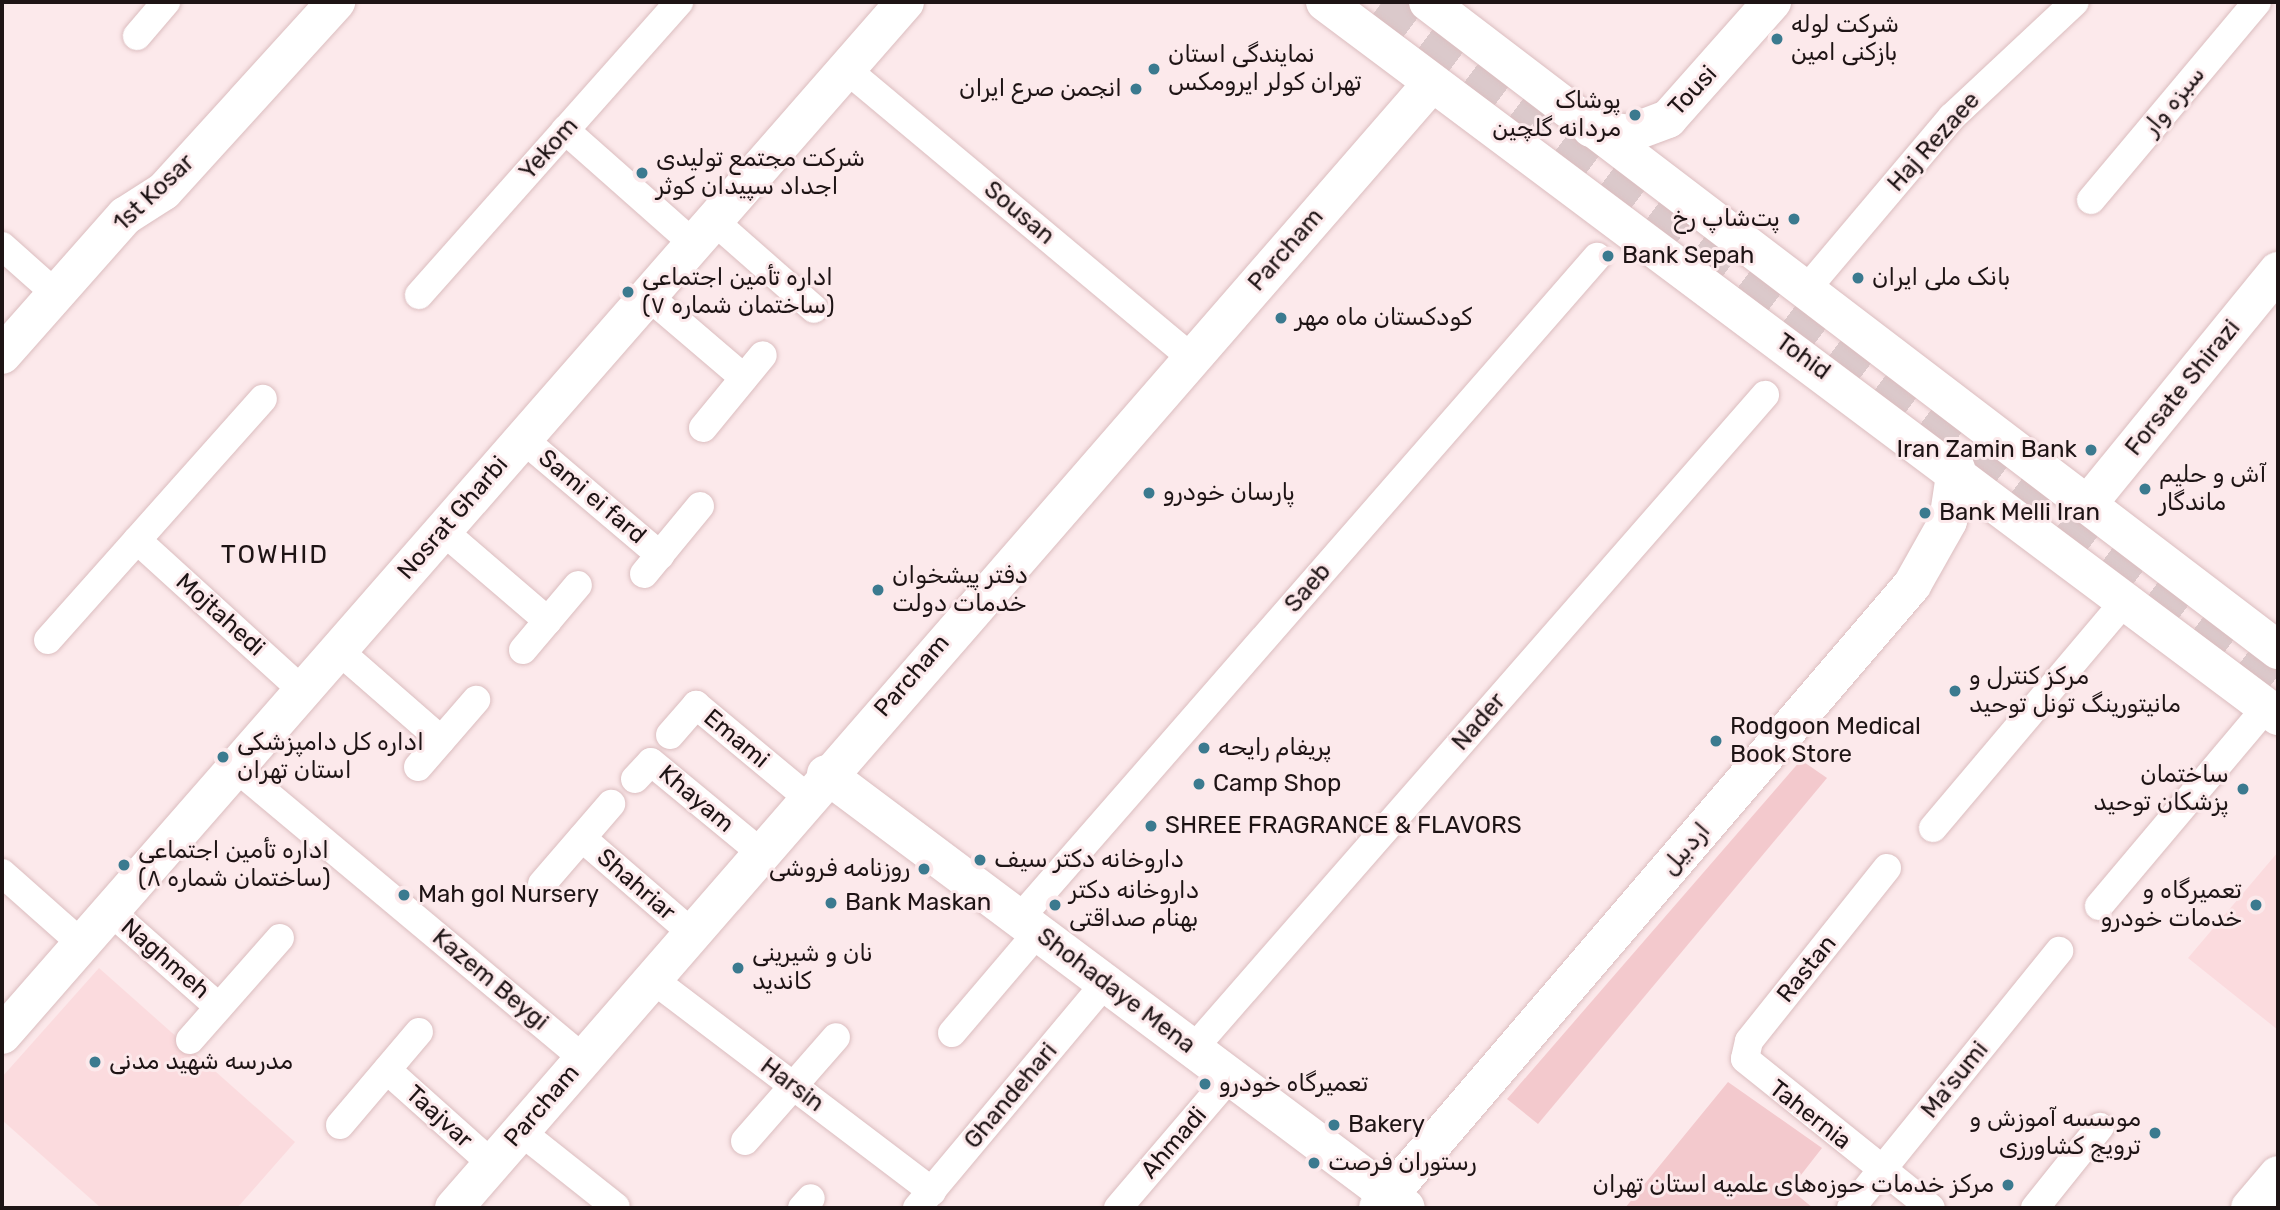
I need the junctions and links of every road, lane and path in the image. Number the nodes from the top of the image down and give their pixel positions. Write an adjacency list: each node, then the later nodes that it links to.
1 (166, 2): 11 (street)
2 (302, 2): 17 (street)
3 (336, 2): 17 (street, 1st Kosar)
4 (679, 2): 15 (street, Yekom)
5 (905, 2): 12 (street, Nosrat Gharbi)
6 (1325, 2): 13 (street, Tohid)
7 (1428, 2): 14 (street)
8 (1772, 2): 14 (street, Tousi)
9 (2075, 2): 22 (street, Haj Rezaee)
10 (2257, 2): 16 (street, سبزه‌ وار)
11 (137, 36)
12 (846, 69): 18 (street, Nosrat Gharbi); 29 (street, Sousan)
13 (1431, 85): 29 (street, Parcham); 35 (street, Tohid)
14 (1591, 128): 22 (street)
15 (565, 130): 18 (street); 24 (street, Yekom)
16 (2091, 200)
17 (125, 216): 23 (street, 1st Kosar)
18 (704, 232): 25 (street, Nosrat Gharbi); 26 (street)
19 (2, 246): 23 (street)
20 (1597, 257): 66 (street, Saeb)
21 (2278, 271): 36 (street, Forsate Shirazi)
22 (1804, 292): 36 (street)
23 (56, 294): 27 (street, 1st Kosar)
24 (419, 295)
25 (648, 296): 30 (street); 34 (street, Nosrat Gharbi)
26 (814, 309)
27 (2, 355)
28 (763, 355): 30 (street)
29 (1192, 358): 56 (street, Parcham)
30 (744, 378): 33 (street)
31 (1765, 395): 79 (street, Nader)
32 (263, 399): 39 (street)
33 (703, 428)
34 (523, 439): 37 (street, Sami ei fard); 38 (street, Nosrat Gharbi)
35 (1956, 469): 40 (street, Tohid); 93 (street, اردبیل)
36 (2087, 505): 40 (street, Forsate Shirazi); 47 (street)
37 (701, 506)
38 (443, 531): 43 (street); 45 (street, Nosrat Gharbi)
39 (137, 540): 44 (street); 48 (street, Mojtahedi)
40 (2054, 545): 42 (street, Tohid)
41 (578, 585): 43 (street)
42 (2125, 601): 50 (street, Tohid); 58 (street)
43 (548, 621): 46 (street)
44 (48, 640)
45 (338, 650): 48 (street, Nosrat Gharbi); 52 (street)
46 (523, 650)
47 (2278, 650)
48 (303, 691): 54 (street, Nosrat Gharbi)
49 (476, 700): 52 (street)
50 (2272, 712): 64 (street)
51 (670, 735): 56 (street, Emami)
52 (441, 740): 53 (street)
53 (418, 767)
54 (236, 768): 65 (street, Nosrat Gharbi); 80 (street, Kazem Beygi)
55 (635, 779): 60 (street, Khayam)
56 (816, 786): 60 (street, Parcham); 66 (street, Shohadaye Mena)
57 (611, 804): 59 (street)
58 (1933, 828)
59 (582, 838): 63 (street); 67 (street, Shahriar)
60 (760, 852): 67 (street, Parcham)
61 (1887, 868): 82 (street, Rastan)
62 (2, 873): 69 (street)
63 (541, 884)
64 (2099, 906)
65 (110, 911): 69 (street, Nosrat Gharbi); 73 (street, Naghmeh)
66 (1028, 926): 72 (street, Shohadaye Mena); 75 (street, Saeb)
67 (691, 932): 71 (street, Parcham)
68 (280, 938): 73 (street)
69 (82, 944): 76 (street, Nosrat Gharbi)
70 (2059, 951): 90 (street, Ma'sumi)
71 (652, 978): 80 (street, Parcham); 84 (street, Harsin)
72 (1105, 983): 79 (street, Shohadaye Mena); 92 (street, Ghandehari)
73 (219, 1007): 78 (street)
74 (419, 1032): 81 (street)
75 (952, 1033)
76 (2, 1035)
77 (836, 1037): 84 (street)
78 (190, 1040)
79 (1193, 1049): 83 (street, Shohadaye Mena)
80 (583, 1058): 87 (street, Parcham)
81 (387, 1070): 85 (street); 89 (street, Taajvar)
82 (1755, 1073): 90 (street, Tahernia)
83 (1230, 1077): 93 (street, Shohadaye Mena); 96 (street, Ahmadi)
84 (793, 1086): 88 (street); 92 (street, Harsin)
85 (340, 1125)
86 (2100, 1127): 99 (street)
87 (520, 1131): 89 (street, Parcham); 95 (street)
88 (745, 1141)
89 (492, 1164): 94 (street, Parcham)
90 (1882, 1170): 97 (street, Ma'sumi); 98 (street, Tahernia)
91 (2278, 1175): 100 (street)
92 (925, 1199)
93 (1391, 1204)
94 (464, 1205)
95 (616, 1207)
96 (1118, 1208)
97 (1851, 1208)
98 (1931, 1208)
99 (2035, 1208)
100 (2250, 1208)

